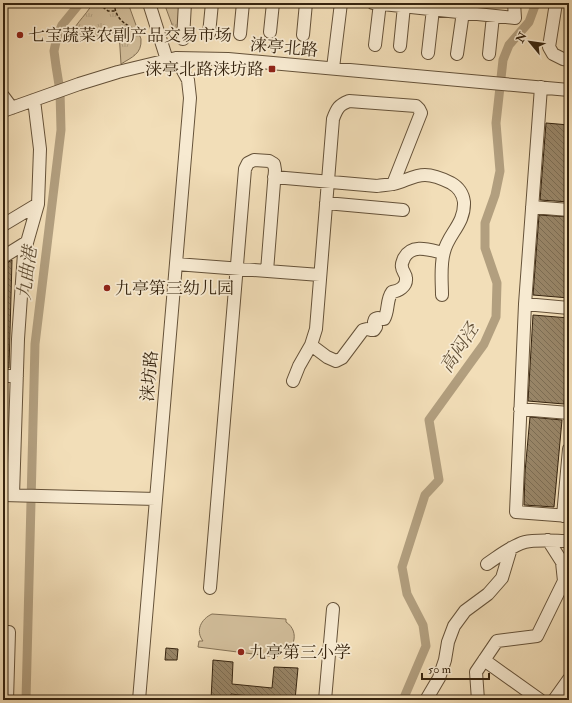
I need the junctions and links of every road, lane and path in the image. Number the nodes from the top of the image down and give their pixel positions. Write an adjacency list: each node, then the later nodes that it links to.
1 (115, 3): 15 (path)
2 (148, 3): 29 (street, 涞坊路)
3 (185, 3): 23 (street)
4 (212, 3): 20 (street)
5 (243, 3): 21 (street)
6 (273, 3): 19 (street)
7 (306, 3): 22 (street)
8 (341, 3): 31 (street)
9 (377, 3): 13 (street); 24 (street)
10 (514, 3): 16 (street)
11 (556, 3): 30 (street)
12 (99, 4): 15 (path)
13 (410, 6): 14 (street); 25 (street)
14 (440, 8): 17 (street); 26 (street)
15 (115, 11): 18 (path)
16 (485, 11): 17 (street); 28 (street)
17 (462, 12): 27 (street)
18 (142, 31)
19 (270, 32)
20 (209, 34)
21 (240, 34)
22 (303, 36)
23 (182, 39)
24 (375, 45)
25 (400, 46)
26 (428, 53)
27 (457, 54)
28 (489, 54)
29 (172, 59): 31 (street, 涞亭北路); 35 (street, 涞亭北路); 49 (street, 涞坊路)
30 (569, 60)
31 (333, 68): 32 (street, 涞亭北路)
32 (541, 88): 33 (street, 涞亭北路); 42 (street)
33 (569, 90)
34 (3, 96): 36 (street)
35 (40, 98): 36 (street, 涞亭北路); 41 (street)
36 (8, 109)
37 (274, 177): 38 (street); 50 (street); 51 (street)
38 (328, 181): 39 (street); 39 (street); 40 (street)
39 (393, 184): 47 (street)
40 (326, 203): 43 (street); 52 (street)
41 (38, 204): 45 (street); 46 (street)
42 (532, 207): 44 (street); 54 (street)
43 (403, 210)
44 (569, 210)
45 (3, 225)
46 (27, 242): 48 (street); 58 (street)
47 (443, 253): 53 (street); 56 (street)
48 (3, 257)
49 (176, 264): 50 (street); 64 (street, 涞坊路)
50 (237, 269): 51 (street); 71 (street)
51 (267, 271): 52 (street)
52 (320, 275): 56 (street)
53 (442, 295)
54 (525, 304): 55 (street); 60 (street)
55 (569, 308)
56 (311, 345): 59 (street)
57 (3, 376): 58 (street)
58 (17, 376): 63 (street)
59 (293, 381)
60 (520, 409): 61 (street); 65 (street)
61 (569, 413)
62 (569, 449): 65 (street)
63 (11, 495): 64 (street)
64 (156, 499): 77 (street, 涞坊路)
65 (566, 516)
66 (548, 540): 67 (street); 68 (street); 70 (street)
67 (569, 541)
68 (511, 548): 69 (street); 79 (street)
69 (487, 564)
70 (567, 582): 74 (street)
71 (210, 588)
72 (333, 609): 78 (street)
73 (3, 632): 76 (street)
74 (484, 660): 80 (street); 81 (street)
75 (569, 679): 82 (street)
76 (7, 700)
77 (139, 700)
78 (325, 700)
79 (426, 700)
80 (478, 700)
81 (540, 700)
82 (554, 700)

